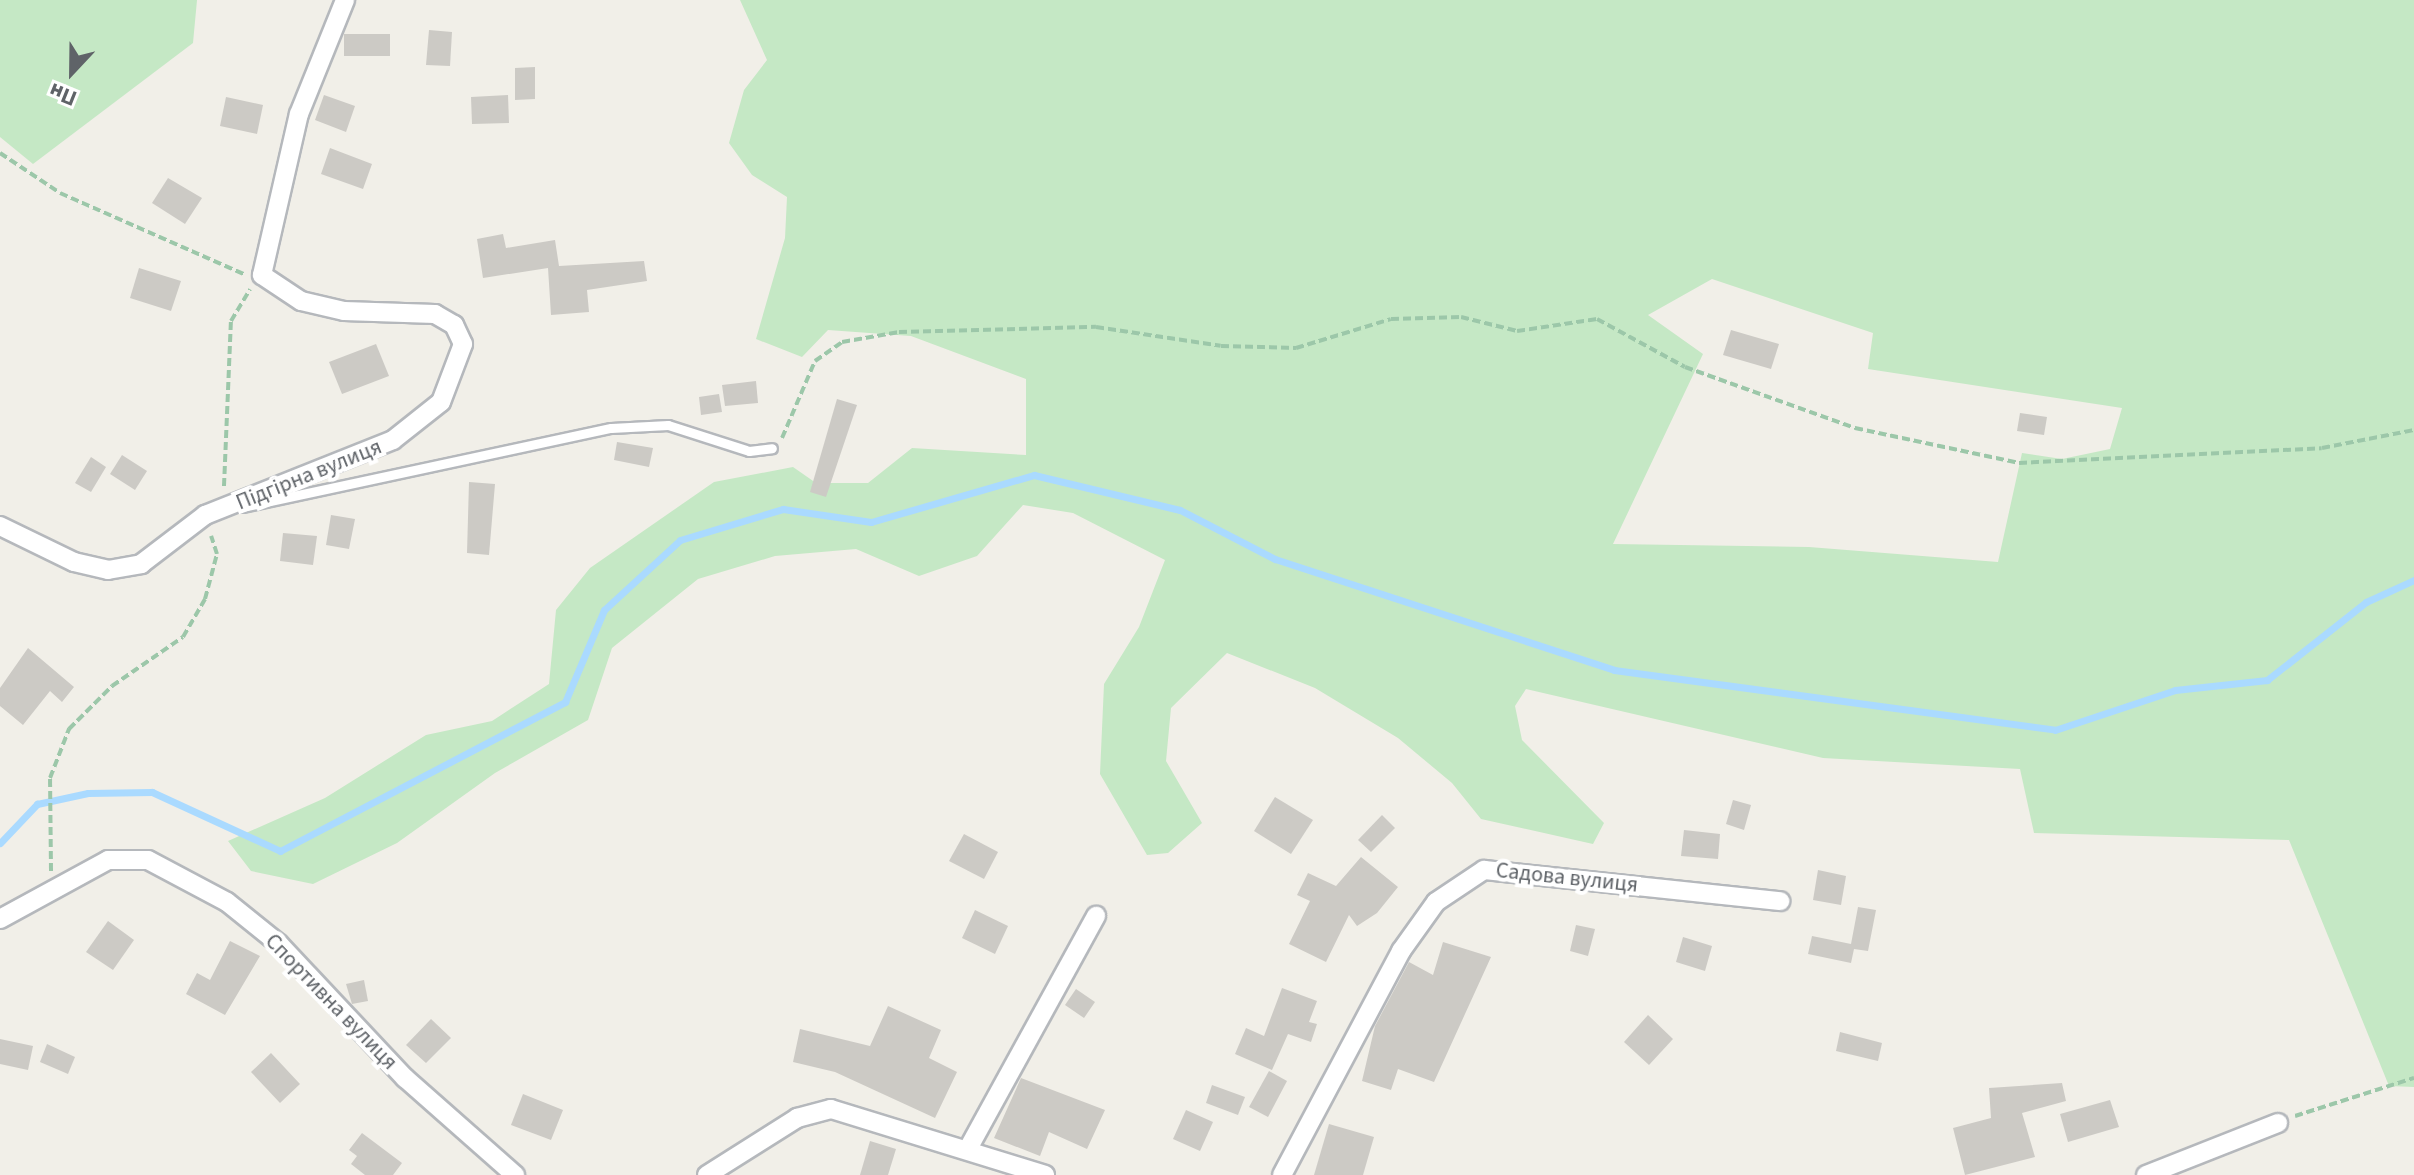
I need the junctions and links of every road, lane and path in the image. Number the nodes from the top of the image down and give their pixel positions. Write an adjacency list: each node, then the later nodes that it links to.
1 (345, 0): 3 (street)
2 (0, 153): 3 (path)
3 (262, 275): 6 (path); 6 (street, Підгірна вулиця)
4 (2414, 430): 5 (path)
5 (772, 448): 6 (lane)
6 (223, 511): 7 (street, Підгірна вулиця)
7 (205, 515): 8 (street, Підгірна вулиця); 9 (path)
8 (0, 526)
9 (47, 860)
10 (1780, 901): 19 (street, Садова вулиця)
11 (1096, 916): 15 (street)
12 (0, 919): 16 (street, Спортивна вулиця)
13 (2414, 1078): 14 (path)
14 (2278, 1123): 20 (street)
15 (969, 1147): 17 (street); 18 (street)
16 (515, 1175)
17 (707, 1175)
18 (1045, 1175)
19 (1282, 1175)
20 (2146, 1175)

